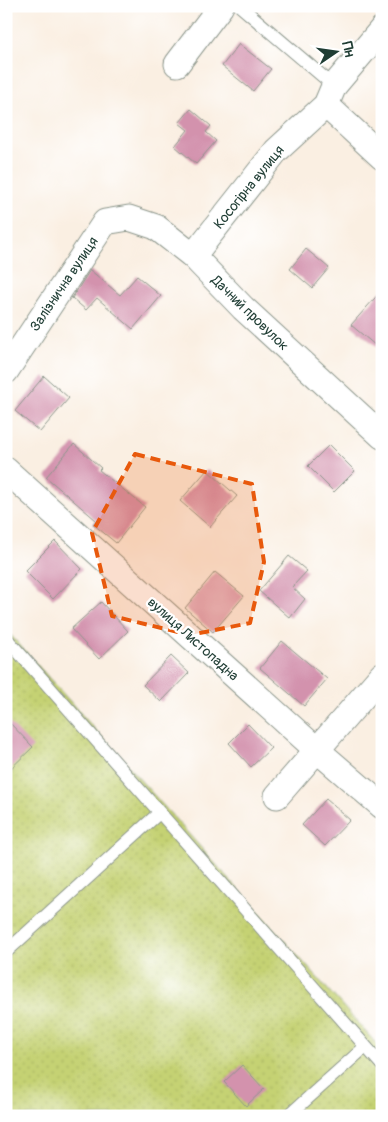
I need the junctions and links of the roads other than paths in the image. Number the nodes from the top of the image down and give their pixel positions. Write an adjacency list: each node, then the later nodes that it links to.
1 (221, 6): 4 (street)
2 (240, 6): 5 (lane)
3 (382, 29): 5 (street, Косогірна вулиця)
4 (177, 64)
5 (330, 96): 6 (street); 8 (street, Косогірна вулиця)
6 (382, 156)
7 (106, 222): 8 (street, Дачний провулок); 9 (street, Залізнична вулиця)
8 (193, 256): 10 (street, Дачний провулок)
9 (6, 371)
10 (382, 436)
11 (6, 470): 14 (street, вулиця Листопадна)
12 (6, 638): 17 (lane)
13 (382, 675): 14 (street)
14 (317, 750): 15 (street); 16 (street, вулиця Листопадна)
15 (277, 796)
16 (382, 806)
17 (159, 813): 18 (lane); 19 (lane)
18 (6, 952)
19 (365, 1047): 20 (lane); 21 (lane)
20 (382, 1065)
21 (288, 1116)

